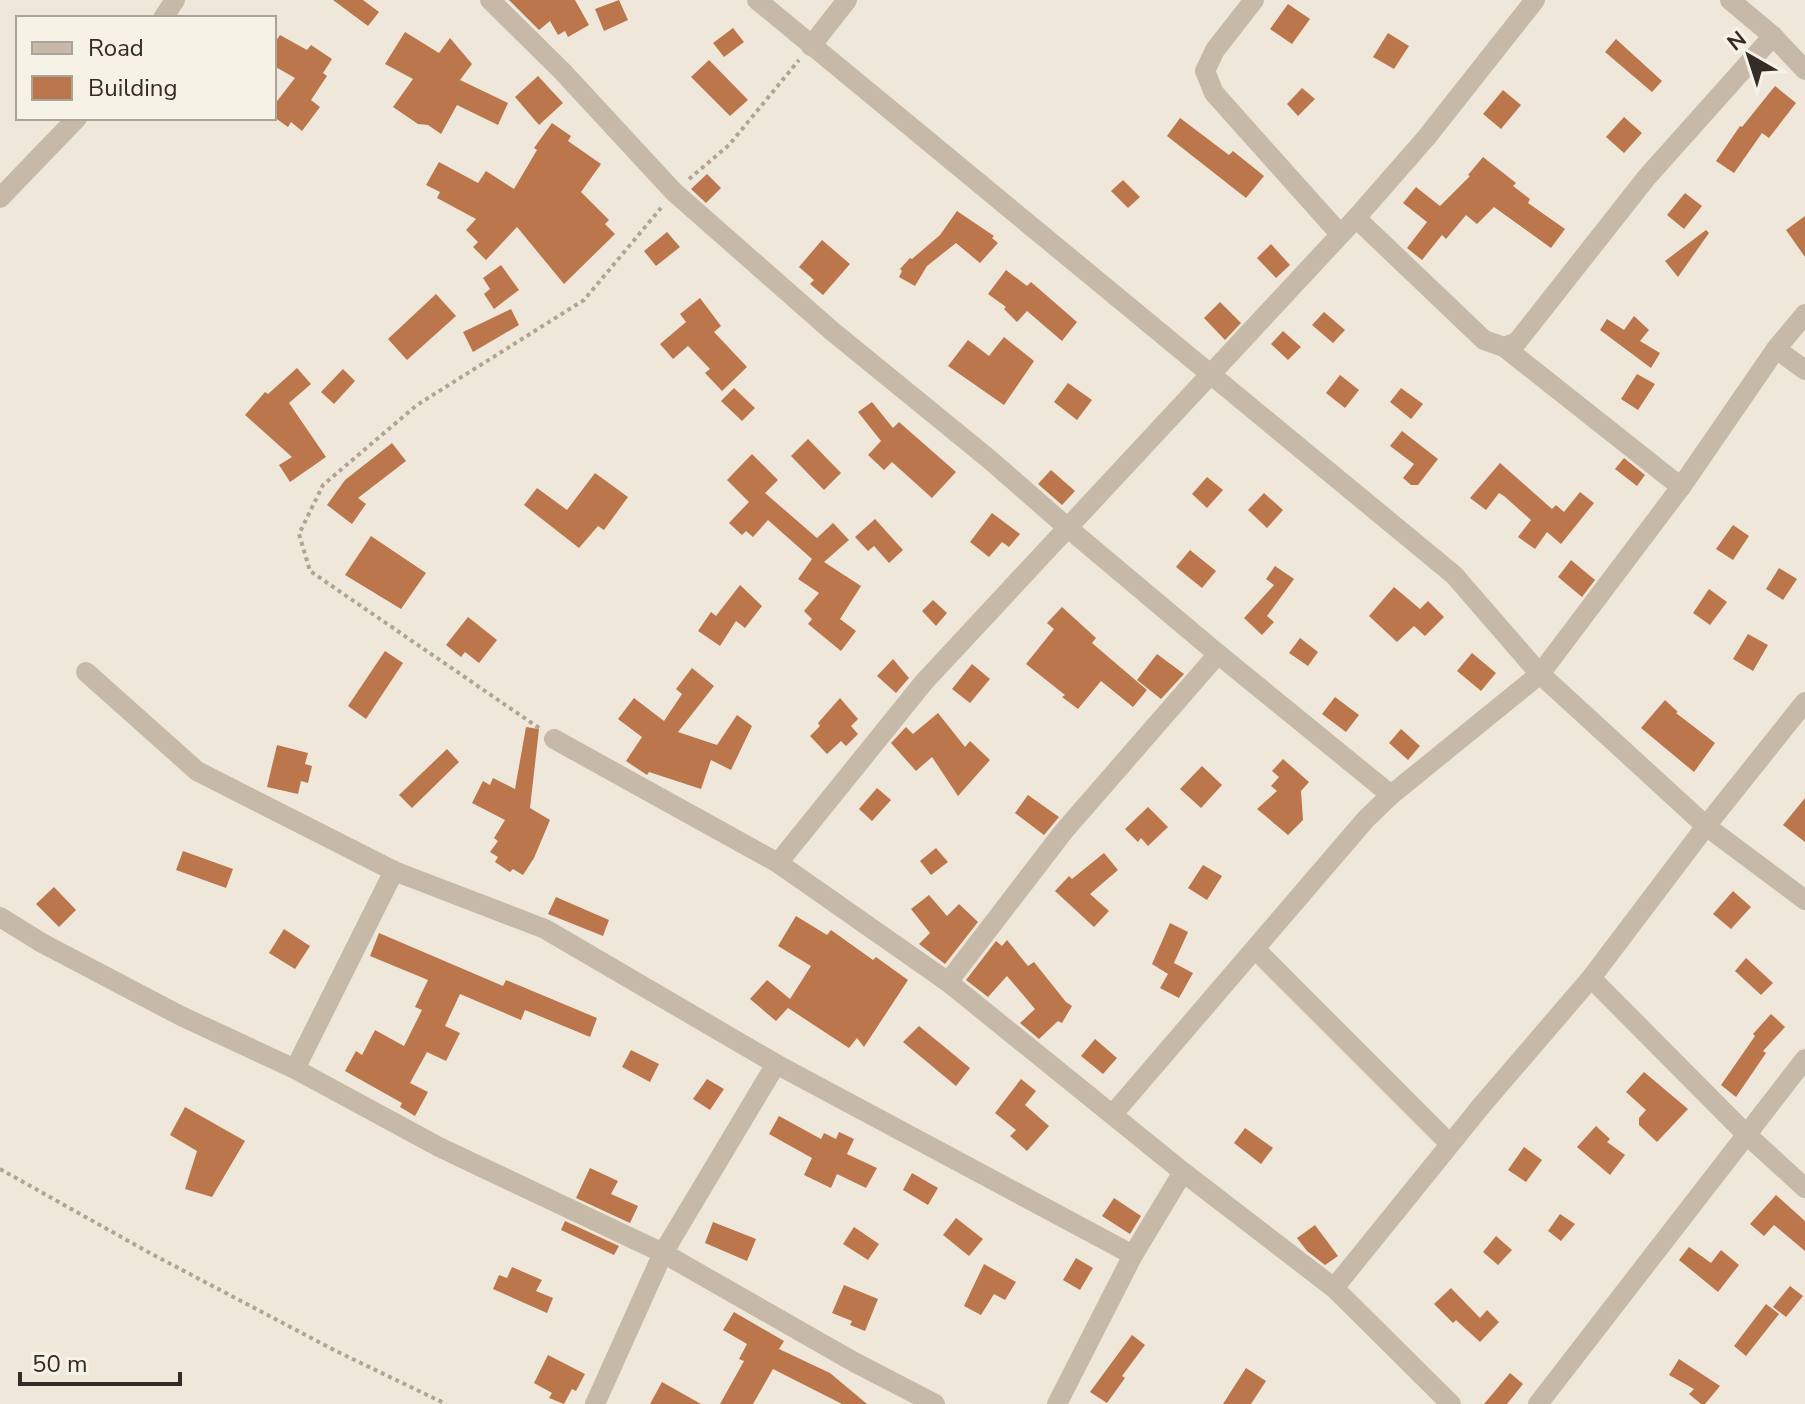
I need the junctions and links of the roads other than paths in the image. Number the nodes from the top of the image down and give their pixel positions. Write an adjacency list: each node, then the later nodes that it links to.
1 (490, 0): 20 (street)
2 (757, 0): 8 (street)
3 (847, 0): 8 (street)
4 (1254, 0): 13 (street)
5 (1535, 0): 12 (street)
6 (1730, 0): 7 (street)
7 (1773, 36): 9 (street); 15 (street)
8 (811, 46): 18 (street)
9 (1805, 70)
10 (75, 120): 11 (street)
11 (0, 198)
12 (1356, 218): 13 (street); 15 (street)
13 (1340, 234): 18 (street)
14 (1805, 314): 16 (street)
15 (1504, 347): 19 (street)
16 (1776, 349): 17 (street); 19 (street)
17 (1805, 370)
18 (1211, 376): 20 (street); 23 (street)
19 (1681, 487): 23 (street)
20 (1068, 528): 21 (street); 28 (street)
21 (1218, 654): 26 (street); 34 (street)
22 (86, 672): 29 (street)
23 (1540, 674): 26 (street); 27 (street)
24 (1805, 702): 27 (street)
25 (554, 739): 28 (street)
26 (1391, 795): 32 (street)
27 (1706, 826): 30 (street); 33 (street)
28 (778, 863): 34 (street)
29 (394, 871): 36 (street); 37 (street)
30 (1805, 900)
31 (0, 917): 37 (street)
32 (1255, 949): 38 (street); 40 (street)
33 (1591, 978): 39 (street); 40 (street)
34 (948, 982): 38 (street)
35 (1805, 1059): 39 (street)
36 (776, 1064): 43 (street); 44 (street)
37 (295, 1069): 43 (street)
38 (1113, 1114): 41 (street)
39 (1747, 1135): 42 (street); 50 (street)
40 (1450, 1144): 45 (street)
41 (1183, 1172): 44 (street); 45 (street)
42 (1805, 1188)
43 (663, 1253): 46 (street); 47 (street)
44 (1133, 1255): 48 (street)
45 (1334, 1288): 49 (street)
46 (595, 1404)
47 (935, 1404)
48 (1057, 1404)
49 (1451, 1404)
50 (1538, 1404)

